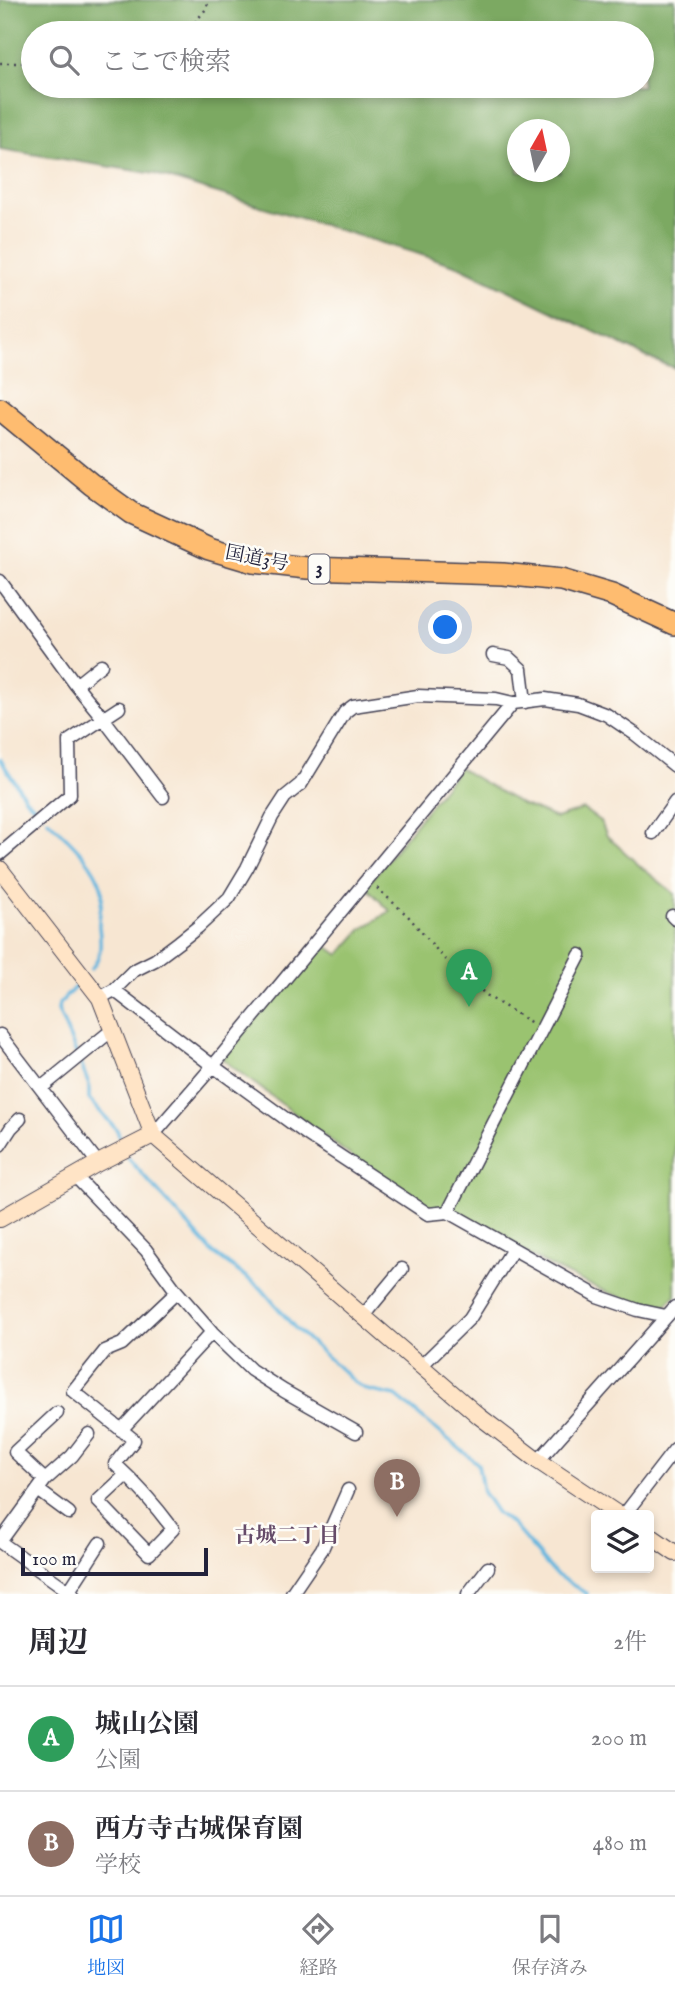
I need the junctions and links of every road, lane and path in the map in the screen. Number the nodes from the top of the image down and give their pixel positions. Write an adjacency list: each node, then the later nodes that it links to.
1 (209, 0): 2 (path)
2 (196, 21)
3 (0, 63): 4 (path)
4 (21, 63)
5 (0, 409): 7 (highway, 国道3号 / 3)
6 (0, 581): 10 (street)
7 (675, 624)
8 (493, 655): 11 (street)
9 (101, 666): 10 (street)
10 (76, 685): 13 (street)
11 (519, 703): 14 (street); 20 (street); 22 (street)
12 (119, 708): 13 (street)
13 (103, 718): 15 (street); 18 (street)
14 (675, 766)
15 (163, 797)
16 (675, 802): 17 (street)
17 (653, 833)
18 (0, 854)
19 (0, 869): 22 (street)
20 (367, 879): 23 (path); 26 (street)
21 (580, 955): 23 (street)
22 (107, 994): 24 (street); 26 (street)
23 (541, 1028): 33 (street)
24 (113, 1031): 27 (street); 29 (street)
25 (0, 1035): 27 (street)
26 (213, 1066): 29 (street); 33 (street)
27 (41, 1088): 31 (street)
28 (20, 1119): 30 (street)
29 (153, 1135): 31 (street); 39 (street)
30 (0, 1145)
31 (98, 1163): 32 (street)
32 (75, 1176): 34 (street); 37 (street)
33 (447, 1212): 35 (street)
34 (0, 1219)
35 (513, 1249): 38 (street); 41 (street)
36 (402, 1269): 39 (street)
37 (177, 1292): 40 (street); 43 (street)
38 (672, 1312): 47 (street)
39 (363, 1316): 41 (street)
40 (212, 1332): 43 (street); 44 (street)
41 (421, 1366): 47 (street)
42 (57, 1413): 49 (street)
43 (121, 1430): 48 (street)
44 (356, 1432)
45 (89, 1434): 49 (street)
46 (675, 1449): 52 (street)
47 (538, 1461): 51 (street)
48 (126, 1475): 48 (street)
49 (41, 1485): 53 (street); 55 (street)
50 (348, 1490): 60 (street)
51 (614, 1510)
52 (626, 1510)
53 (69, 1513)
54 (654, 1538): 57 (street)
55 (0, 1542): 59 (street)
56 (100, 1543): 59 (street)
57 (675, 1553)
58 (488, 1568): 61 (street)
59 (71, 1592)
60 (293, 1594)
61 (468, 1594)

